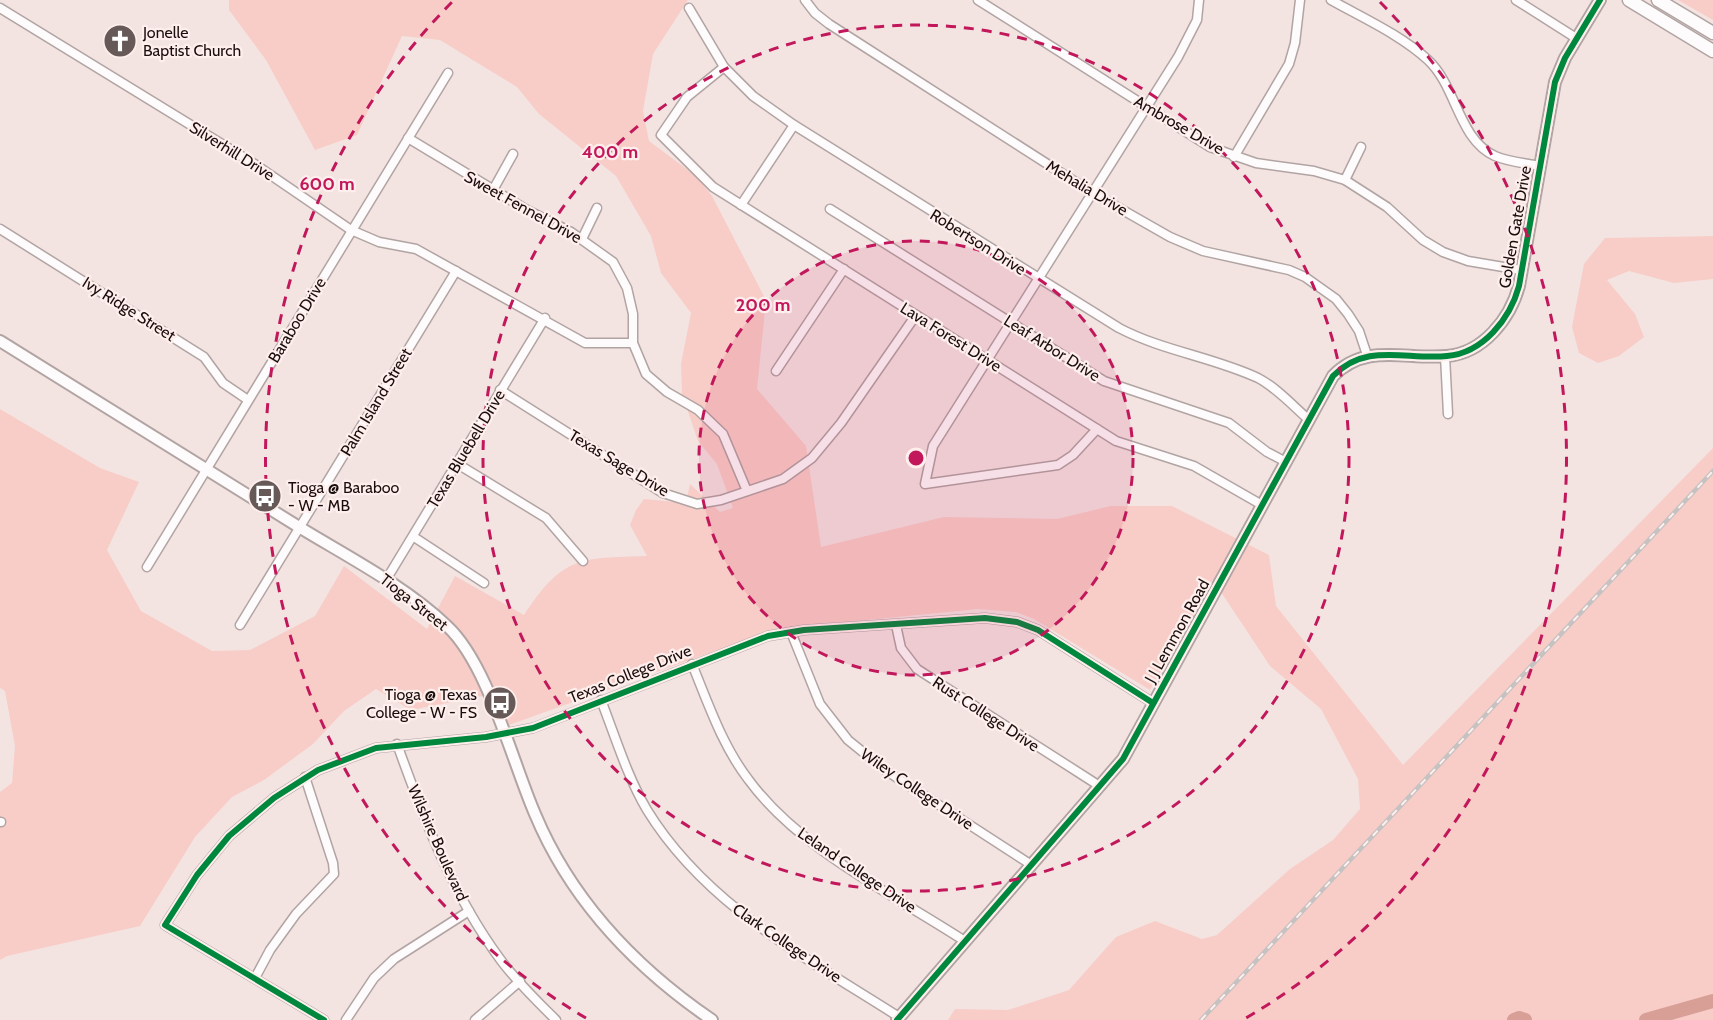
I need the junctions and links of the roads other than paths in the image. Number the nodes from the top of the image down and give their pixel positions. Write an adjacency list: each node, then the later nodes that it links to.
1 (805, 0): 26 (street, Mehalia Drive)
2 (978, 0): 17 (street, Ambrose Drive)
3 (1199, 0): 17 (street)
4 (1300, 0): 22 (street)
5 (1331, 0): 23 (street)
6 (1516, 0): 13 (street)
7 (1600, 0): 13 (street, Golden Gate Drive)
8 (1629, 0): 14 (main road)
9 (1658, 0): 12 (main road)
10 (0, 8): 31 (street, Silverhill Drive)
11 (689, 8): 15 (street, Robertson Drive)
12 (1712, 32): 14 (main road)
13 (1576, 38): 23 (street, Golden Gate Drive)
14 (1708, 48)
15 (724, 67): 18 (street, Robertson Drive); 27 (street, Lava Forest Drive)
16 (448, 73): 19 (street, Baraboo Drive)
17 (1145, 107): 22 (street, Ambrose Drive); 26 (street)
18 (794, 125): 27 (street); 36 (street, Robertson Drive)
19 (408, 138): 25 (street, Sweet Fennel Drive); 31 (street, Baraboo Drive)
20 (1361, 147): 24 (street)
21 (513, 154): 25 (street)
22 (1234, 157): 24 (street, Ambrose Drive)
23 (1540, 166): 34 (street, Golden Gate Drive)
24 (1345, 180): 34 (street, Ambrose Drive)
25 (493, 190): 32 (street, Sweet Fennel Drive)
26 (1091, 192): 36 (street); 42 (street, Mehalia Drive)
27 (741, 205): 33 (street, Lava Forest Drive)
28 (597, 208): 32 (street)
29 (830, 209): 39 (street, Leaf Arbor Drive)
30 (0, 229): 47 (street, Ivy Ridge Street)
31 (351, 230): 35 (street, Silverhill Drive); 47 (street, Baraboo Drive)
32 (582, 239): 41 (street, Sweet Fennel Drive)
33 (844, 269): 37 (street, Lava Forest Drive); 45 (street)
34 (1521, 270): 43 (street, Golden Gate Drive)
35 (456, 271): 38 (street, Silverhill Drive); 56 (street, Palm Island Street)
36 (1038, 279): 39 (street); 49 (street, Robertson Drive)
37 (916, 315): 44 (street, Lava Forest Drive); 54 (street, Texas Sage Drive)
38 (545, 318): 41 (street, Silverhill Drive); 46 (street, Texas Bluebell Drive)
39 (1011, 322): 44 (street); 51 (street, Leaf Arbor Drive)
40 (0, 341): 53 (street, Tioga Street)
41 (633, 344): 54 (street, Sweet Fennel Drive)
42 (1367, 355): 43 (street, Golden Gate Drive); 49 (street, J J Lemmon Road)
43 (1445, 356): 48 (street)
44 (988, 360): 50 (street, Lava Forest Drive); 50 (street)
45 (776, 371)
46 (500, 390): 52 (street, Texas Bluebell Drive); 54 (street, Texas Sage Drive)
47 (248, 399): 53 (street, Baraboo Drive)
48 (1448, 414)
49 (1308, 419): 51 (street, J J Lemmon Road)
50 (1097, 429): 55 (street, Lava Forest Drive)
51 (1286, 462): 55 (street, J J Lemmon Road)
52 (456, 463): 57 (street, Texas Bluebell Drive); 58 (street)
53 (206, 469): 56 (street, Tioga Street); 59 (street, Baraboo Drive)
54 (747, 491)
55 (1262, 505): 67 (street, J J Lemmon Road)
56 (300, 527): 60 (street, Tioga Street); 62 (street, Palm Island Street)
57 (414, 537): 60 (street, Texas Bluebell Drive); 61 (street)
58 (583, 561)
59 (147, 567)
60 (386, 580): 68 (street, Tioga Street)
61 (484, 583)
62 (240, 625)
63 (896, 625): 64 (street, Texas College Drive); 67 (street, Texas College Drive); 71 (street, Rust College Drive)
64 (791, 632): 65 (street, Texas College Drive); 72 (street, Wiley College Drive)
65 (692, 664): 66 (street, Texas College Drive); 74 (street, Leland College Drive)
66 (601, 700): 68 (street, Texas College Drive); 77 (street, Clark College Drive)
67 (1153, 703): 71 (street, J J Lemmon Road)
68 (504, 734): 69 (street, Texas College Drive); 82 (street, Tioga Street)
69 (397, 744): 70 (street, Texas College Drive); 73 (street, Wilshire Boulevard)
70 (305, 777): 75 (street); 75 (street, Texas College Drive)
71 (1098, 785): 72 (street, J J Lemmon Road)
72 (1030, 864): 74 (street, J J Lemmon Road)
73 (469, 911): 76 (street, Wilshire Boulevard); 79 (street)
74 (963, 940): 77 (street, J J Lemmon Road)
75 (255, 978): 78 (street)
76 (520, 981): 80 (street); 81 (street, Wilshire Boulevard)
77 (898, 1018)
78 (324, 1020)
79 (346, 1020)
80 (475, 1020)
81 (556, 1020)
82 (712, 1020)

